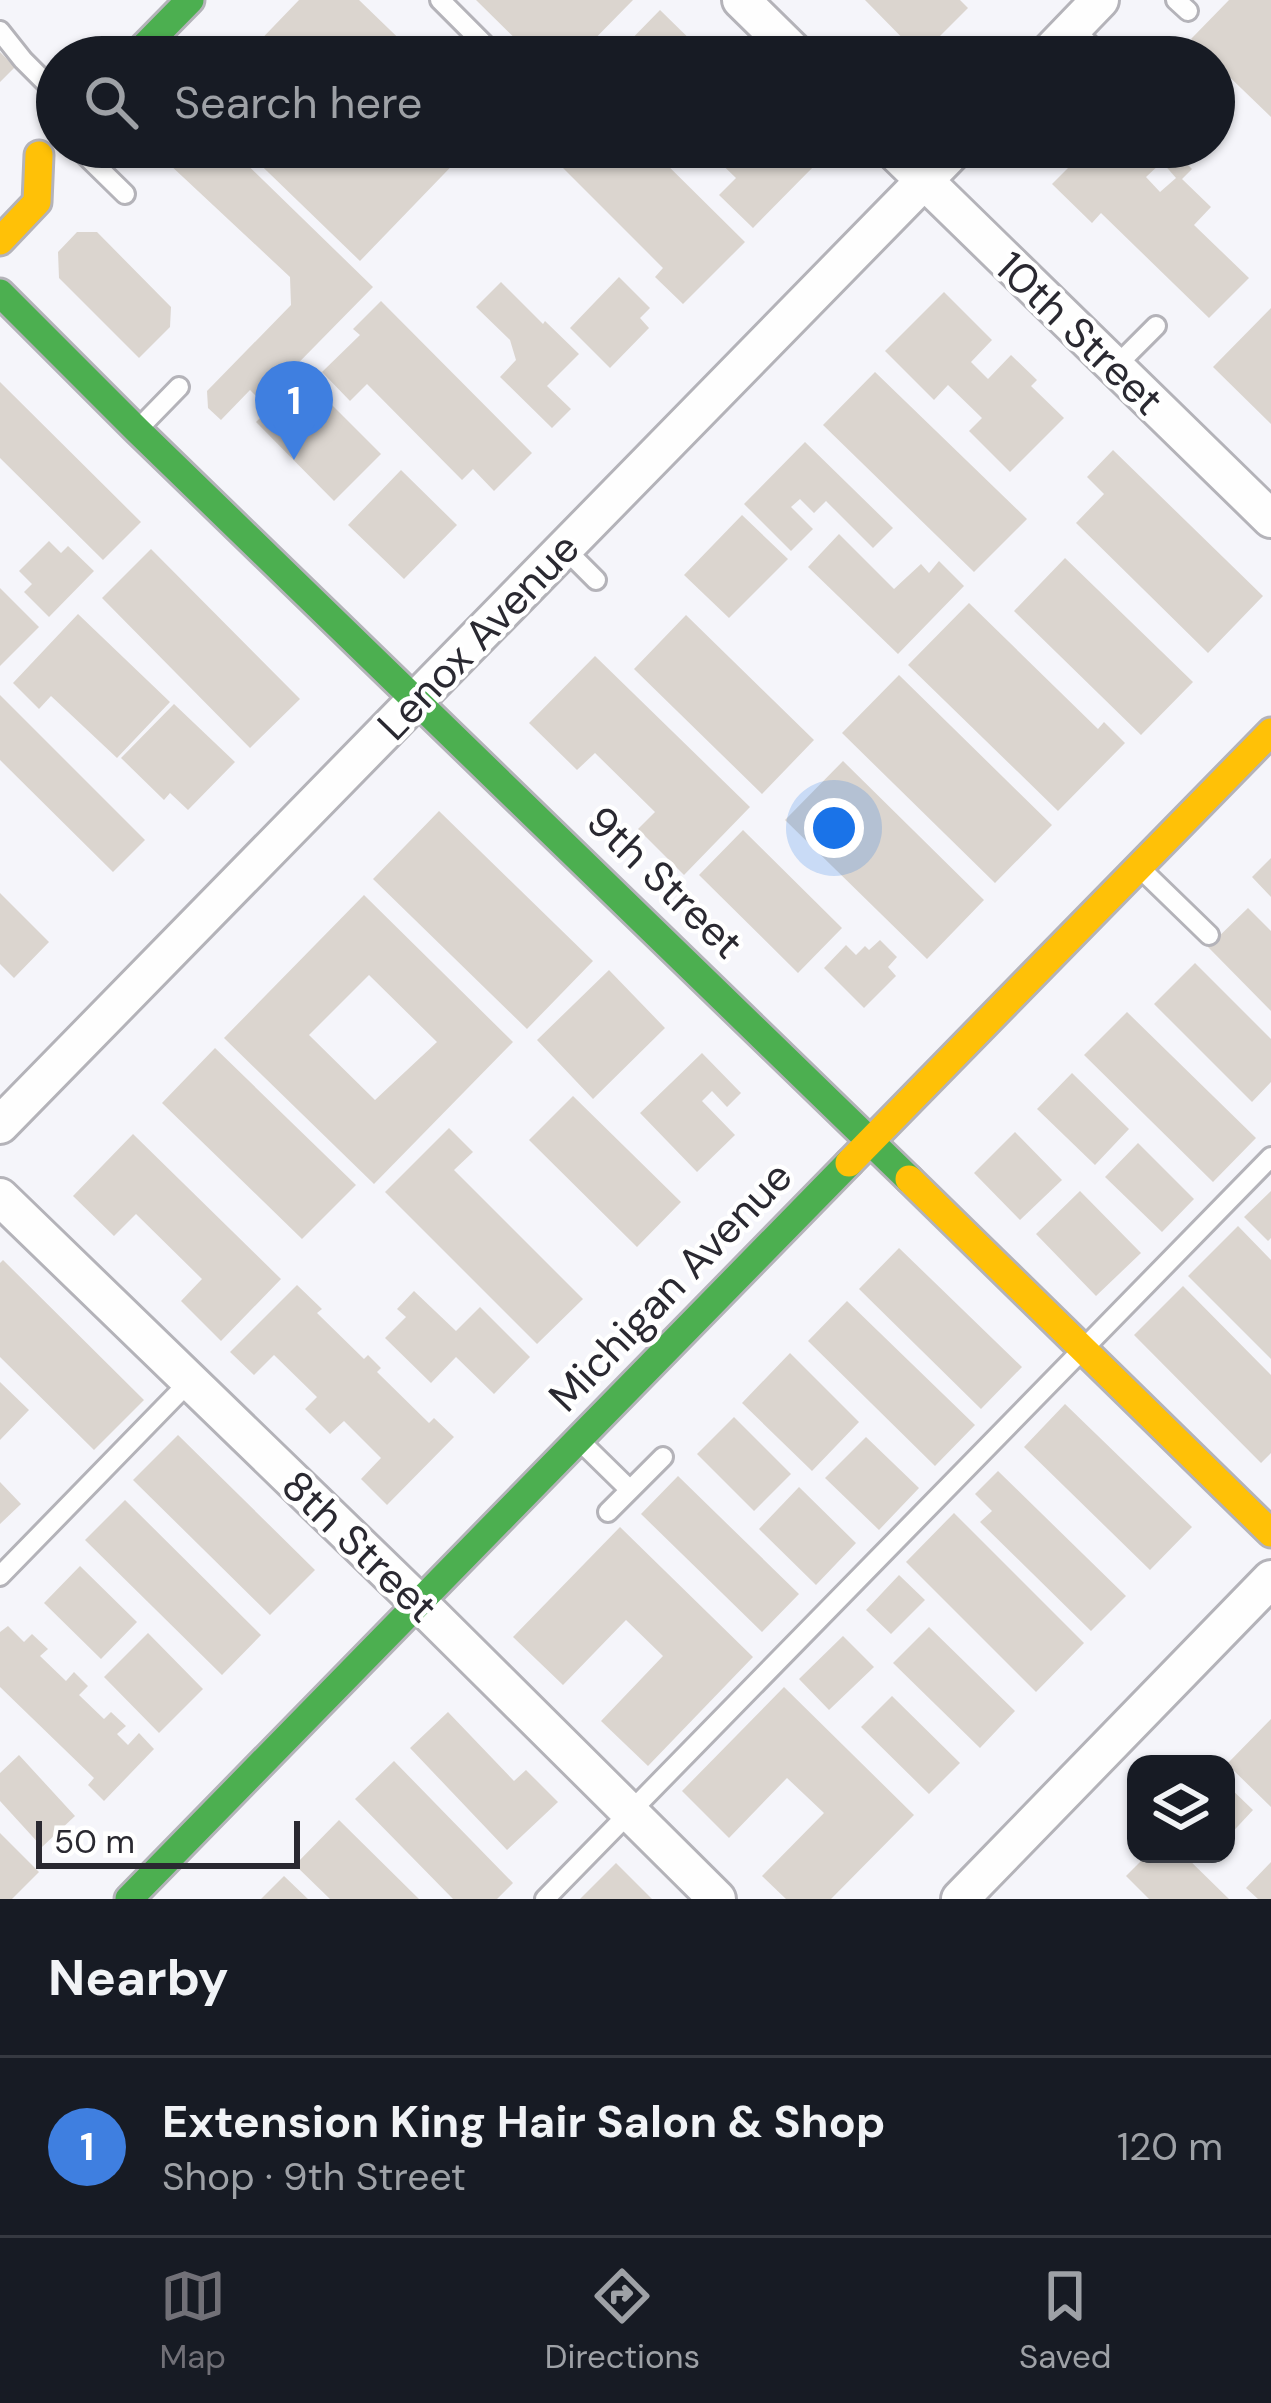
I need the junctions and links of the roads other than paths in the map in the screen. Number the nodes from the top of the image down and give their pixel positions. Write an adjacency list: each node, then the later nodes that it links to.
1 (190, 0): 7 (main road)
2 (440, 0): 8 (lane)
3 (741, 0): 9 (street)
4 (1100, 0): 5 (street)
5 (1073, 28): 10 (street); 11 (lane)
6 (0, 31): 12 (lane)
7 (155, 36)
8 (476, 36)
9 (778, 36)
10 (1065, 36)
11 (1081, 36)
12 (36, 73)
13 (38, 168): 19 (main road)
14 (98, 168): 18 (lane)
15 (911, 168): 17 (street, 10th Street)
16 (937, 168): 17 (street, Lenox Avenue)
17 (924, 181): 22 (street, 10th Street); 26 (street, Lenox Avenue)
18 (125, 194)
19 (0, 241)
20 (0, 293): 24 (main road, 9th Street)
21 (1156, 326): 22 (lane)
22 (1115, 368): 25 (street, 10th Street)
23 (179, 387): 24 (lane)
24 (137, 430): 28 (main road, 9th Street)
25 (1271, 519)
26 (564, 548): 27 (lane); 28 (street, Lenox Avenue)
27 (596, 580)
28 (417, 700): 32 (street, Lenox Avenue); 33 (main road, 9th Street)
29 (1271, 732): 30 (main road, Michigan Avenue)
30 (1139, 867): 31 (lane); 33 (main road, Michigan Avenue)
31 (1209, 935)
32 (0, 1125)
33 (870, 1141): 36 (main road, 9th Street); 38 (main road, Michigan Avenue)
34 (1271, 1157): 36 (lane)
35 (0, 1197): 37 (street, 8th Street)
36 (1084, 1348): 42 (main road, 9th Street); 46 (lane)
37 (190, 1381): 43 (lane); 45 (street, 8th Street)
38 (579, 1440): 40 (lane); 45 (main road, Michigan Avenue)
39 (664, 1456): 40 (lane)
40 (631, 1490): 41 (lane)
41 (608, 1511)
42 (1271, 1533)
43 (0, 1576)
44 (1271, 1579): 50 (street)
45 (419, 1603): 46 (street, 8th Street); 47 (main road, Michigan Avenue)
46 (630, 1812): 48 (lane); 49 (street, 8th Street)
47 (129, 1899)
48 (544, 1899)
49 (717, 1899)
50 (960, 1899)

